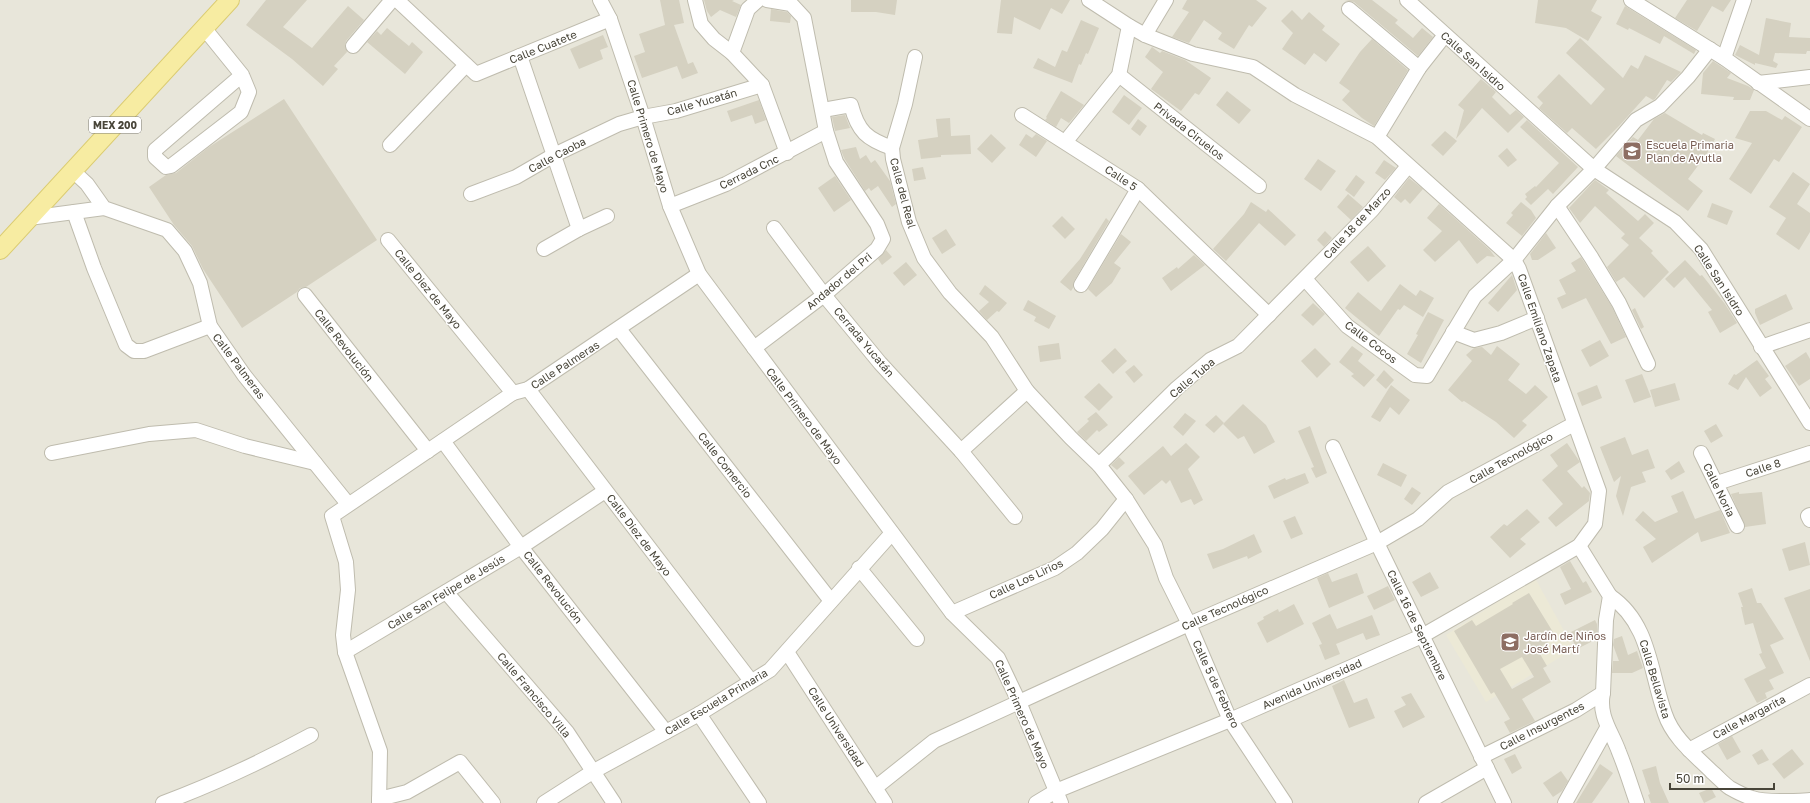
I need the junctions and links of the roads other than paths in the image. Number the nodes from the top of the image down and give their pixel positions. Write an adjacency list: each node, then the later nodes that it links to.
1 (230, 0): 16 (main road, MEX 200)
2 (392, 0): 19 (street)
3 (396, 0): 26 (street)
4 (600, 0): 14 (street, Calle Primero de Mayo)
5 (695, 0): 21 (street)
6 (758, 0): 21 (street)
7 (767, 0): 32 (street, Andador del Pri)
8 (1089, 0): 15 (street, Calle Emiliano Zapata)
9 (1166, 0): 17 (street)
10 (1407, 0): 18 (street, Calle San Isidro)
11 (1631, 0): 20 (street)
12 (1744, 0): 24 (street)
13 (1349, 9): 25 (street)
14 (610, 19): 22 (street, Calle Cuatete); 34 (street, Calle Primero de Mayo)
15 (1129, 26): 17 (street, Calle Emiliano Zapata); 28 (street)
16 (204, 28): 27 (street); 45 (main road, MEX 200)
17 (1145, 35): 37 (street, Calle Emiliano Zapata)
18 (1444, 35): 25 (street); 44 (street, Calle San Isidro)
19 (353, 46)
20 (1710, 49): 24 (street); 44 (street)
21 (732, 53): 31 (street)
22 (520, 56): 26 (street, Calle Cuatete); 42 (street)
23 (915, 57): 40 (street, Calle del Real)
24 (1724, 58): 30 (street)
25 (1419, 68): 37 (street)
26 (471, 69): 39 (street, Calle Cuatete)
27 (242, 75): 27 (street)
28 (1119, 75): 38 (street); 46 (street, Privada Ciruelos)
29 (1810, 77): 30 (street)
30 (1758, 84): 35 (street)
31 (762, 85): 34 (street, Calle Yucatán); 41 (street)
32 (823, 110): 36 (street, Andador del Pri); 40 (street)
33 (1022, 115): 38 (street, Calle 5)
34 (643, 117): 42 (street, Calle Caoba); 49 (street, Calle Primero de Mayo)
35 (1810, 119)
36 (826, 131): 41 (street, Cerrada Cnc); 65 (street, Andador del Pri)
37 (1377, 137): 43 (street, Calle Emiliano Zapata)
38 (1066, 141): 47 (street, Calle 5)
39 (390, 145)
40 (892, 148): 76 (street, Calle del Real)
41 (787, 153): 49 (street, Cerrada Cnc)
42 (554, 155): 48 (street, Calle Caoba); 56 (street)
43 (1408, 166): 60 (street, Calle Emiliano Zapata); 62 (street, Calle 18 de Marzo)
44 (1594, 169): 50 (street); 72 (street, Calle San Isidro)
45 (72, 170): 51 (street); 54 (main road, MEX 200)
46 (1259, 186)
47 (1138, 189): 63 (street); 66 (street, Calle 5)
48 (471, 194)
49 (670, 206): 61 (street, Calle Primero de Mayo)
50 (1557, 206): 60 (street); 74 (street)
51 (104, 208): 52 (street); 68 (street, Calle Palmeras)
52 (74, 212): 54 (street); 68 (street)
53 (607, 216): 56 (street)
54 (29, 218): 59 (main road, MEX 200)
55 (774, 228): 65 (street, Cerrada Yucatán)
56 (579, 229): 58 (street)
57 (388, 240): 77 (street, Calle Diez de Mayo)
58 (544, 249)
59 (0, 250)
60 (1514, 260): 67 (street, Calle Emiliano Zapata); 71 (street)
61 (699, 274): 69 (street, Calle Palmeras); 73 (street, Calle Primero de Mayo)
62 (1305, 279): 66 (street, Calle Tuba); 71 (street, Calle Cocos)
63 (1081, 285)
64 (305, 295): 82 (street, Calle Revolución)
65 (824, 295): 73 (street, Andador del Pri); 83 (street, Cerrada Yucatán)
66 (1269, 315): 88 (street, Calle Tuba)
67 (1537, 318): 71 (street); 79 (street, Calle Emiliano Zapata)
68 (210, 326): 87 (street, Calle Palmeras)
69 (619, 330): 75 (street, Calle Palmeras); 102 (street, Calle Comercio)
70 (1810, 330): 72 (street)
71 (1453, 332)
72 (1761, 347): 78 (street, Calle San Isidro)
73 (754, 348): 95 (street, Calle Primero de Mayo)
74 (1648, 364)
75 (528, 389): 77 (street, Calle Palmeras); 90 (street, Calle Diez de Mayo)
76 (1027, 391): 83 (street); 88 (street, Calle 5 de Febrero)
77 (513, 393): 80 (street, Calle Palmeras)
78 (1810, 423)
79 (1574, 424): 96 (street, Calle Tecnológico); 97 (street, Calle Emiliano Zapata)
80 (443, 441): 82 (street, Calle Palmeras); 98 (street, Calle Revolución)
81 (1333, 447): 96 (street, Calle 16 de Septiembre)
82 (428, 451): 92 (street, Calle Palmeras)
83 (961, 451): 93 (street, Cerrada Yucatán)
84 (52, 453): 87 (street)
85 (1701, 453): 89 (street, Calle Noria)
86 (1810, 453): 89 (street, Calle 8)
87 (315, 463): 92 (street, Calle Palmeras)
88 (1099, 465): 91 (street, Calle 5 de Febrero)
89 (1717, 483): 94 (street, Calle Noria)
90 (605, 491): 98 (street, Calle San Felipe de Jesús); 109 (street, Calle Diez de Mayo)
91 (1126, 499): 103 (street, Calle Los Lirios); 104 (street, Calle 5 de Febrero)
92 (348, 504): 107 (street, Calle Palmeras)
93 (1015, 517)
94 (1737, 526)
95 (892, 533): 99 (street, Calle Escuela Primaria); 103 (street, Calle Primero de Mayo)
96 (1377, 543): 104 (street, Calle Tecnológico); 105 (street, Calle 16 de Septiembre)
97 (1579, 546): 101 (street); 105 (street, Avenida Universidad)
98 (522, 547): 100 (street, Calle San Felipe de Jesús); 116 (street, Calle Revolución)
99 (860, 568): 102 (street, Calle Escuela Primaria); 106 (street)
100 (446, 592): 107 (street, Calle San Felipe de Jesús); 120 (street, Calle Francisco Villa)
101 (1610, 596): 111 (street); 118 (street, Calle Bellavista)
102 (831, 601): 108 (street, Calle Escuela Primaria)
103 (952, 613): 112 (street, Calle Primero de Mayo)
104 (1189, 624): 112 (street, Calle Tecnológico); 114 (street, Calle 5 de Febrero)
105 (1422, 636): 114 (street, Avenida Universidad); 119 (street, Calle 16 de Septiembre)
106 (917, 639)
107 (346, 652): 124 (street)
108 (787, 652): 109 (street, Calle Escuela Primaria); 121 (street, Calle Universidad)
109 (751, 681): 113 (street, Calle Escuela Primaria)
110 (1810, 685): 118 (street, Calle Margarita)
111 (1602, 693): 115 (street); 119 (street, Calle Insurgentes)
112 (1019, 702): 121 (street, Calle Tecnológico); 122 (street, Calle Primero de Mayo)
113 (699, 714): 116 (street, Calle Escuela Primaria); 130 (street)
114 (1230, 720): 122 (street, Avenida Universidad); 133 (street, Calle 5 de Febrero)
115 (1607, 728): 136 (street); 137 (street)
116 (666, 732): 120 (street, Calle Escuela Primaria)
117 (311, 735): 126 (street)
118 (1689, 750): 125 (street, Calle Bellavista)
119 (1484, 763): 134 (street, Calle Insurgentes); 135 (street, Calle 16 de Septiembre)
120 (594, 771): 128 (street, Calle Escuela Primaria); 129 (street, Calle Francisco Villa)
121 (875, 788): 131 (street, Calle Universidad)
122 (1058, 797): 132 (street, Avenida Universidad)
123 (1810, 800): 125 (street, Calle Bellavista)
124 (379, 801): 127 (street)
125 (1755, 801)
126 (163, 803)
127 (492, 803)
128 (544, 803)
129 (614, 803)
130 (759, 803)
131 (885, 803)
132 (1036, 803)
133 (1285, 803)
134 (1426, 803)
135 (1504, 803)
136 (1565, 803)
137 (1637, 803)

